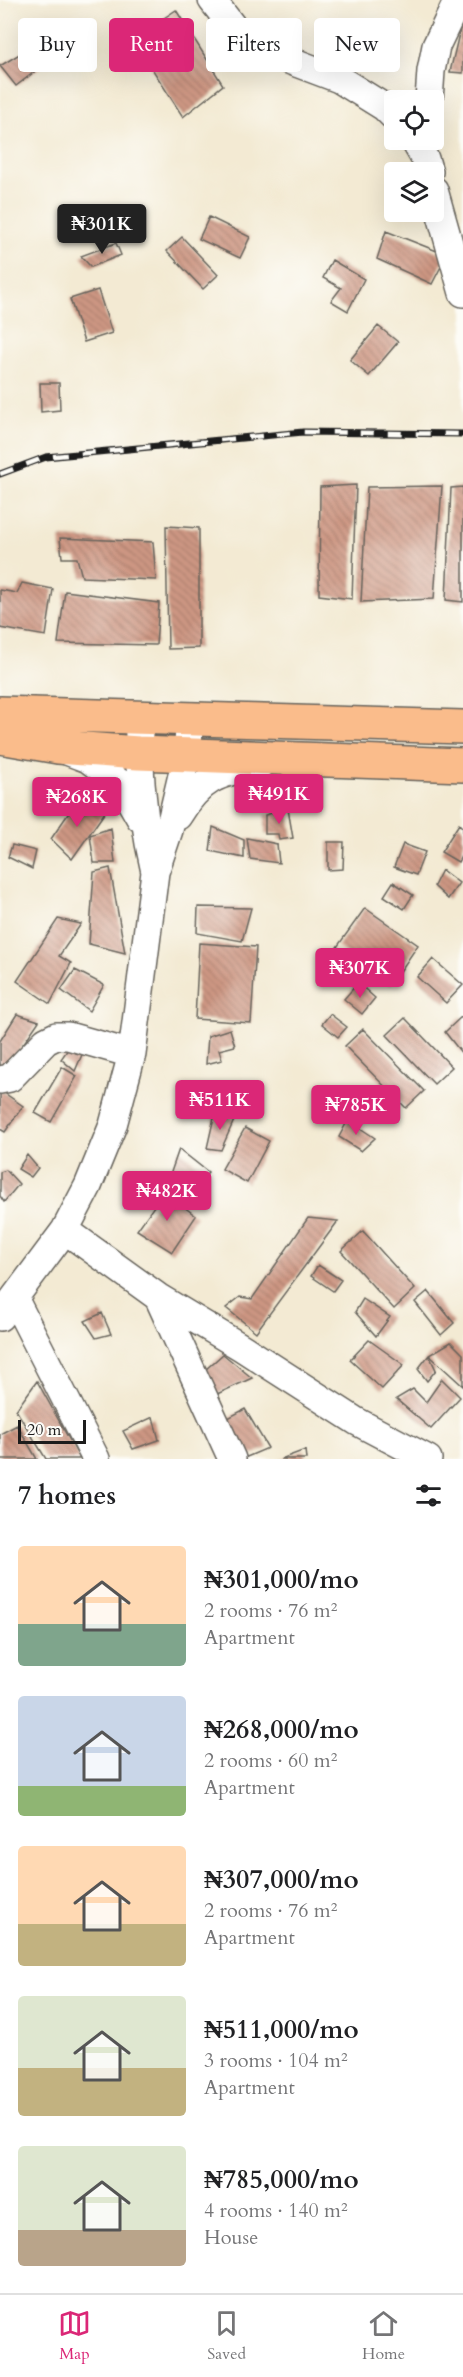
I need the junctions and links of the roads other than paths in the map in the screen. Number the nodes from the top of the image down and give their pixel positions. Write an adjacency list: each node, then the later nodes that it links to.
1 (212, 0): 4 (street)
2 (458, 0): 3 (street)
3 (430, 90)
4 (384, 107)
5 (443, 222): 6 (street)
6 (463, 293)
7 (0, 713): 8 (main road)
8 (139, 718): 9 (main road); 13 (street)
9 (190, 720): 10 (main road); 14 (street)
10 (463, 727)
11 (0, 737): 12 (main road)
12 (58, 747): 13 (main road); 17 (street)
13 (138, 753): 14 (main road); 17 (street)
14 (187, 754): 15 (main road); 17 (street)
15 (293, 759): 16 (main road); 17 (street)
16 (463, 765)
17 (157, 829): 18 (street)
18 (132, 1054): 19 (street); 20 (street)
19 (0, 1080)
20 (65, 1230): 21 (street); 22 (street)
21 (158, 1297): 24 (street); 25 (street)
22 (7, 1308): 23 (street)
23 (96, 1459)
24 (232, 1459)
25 (428, 1459)

